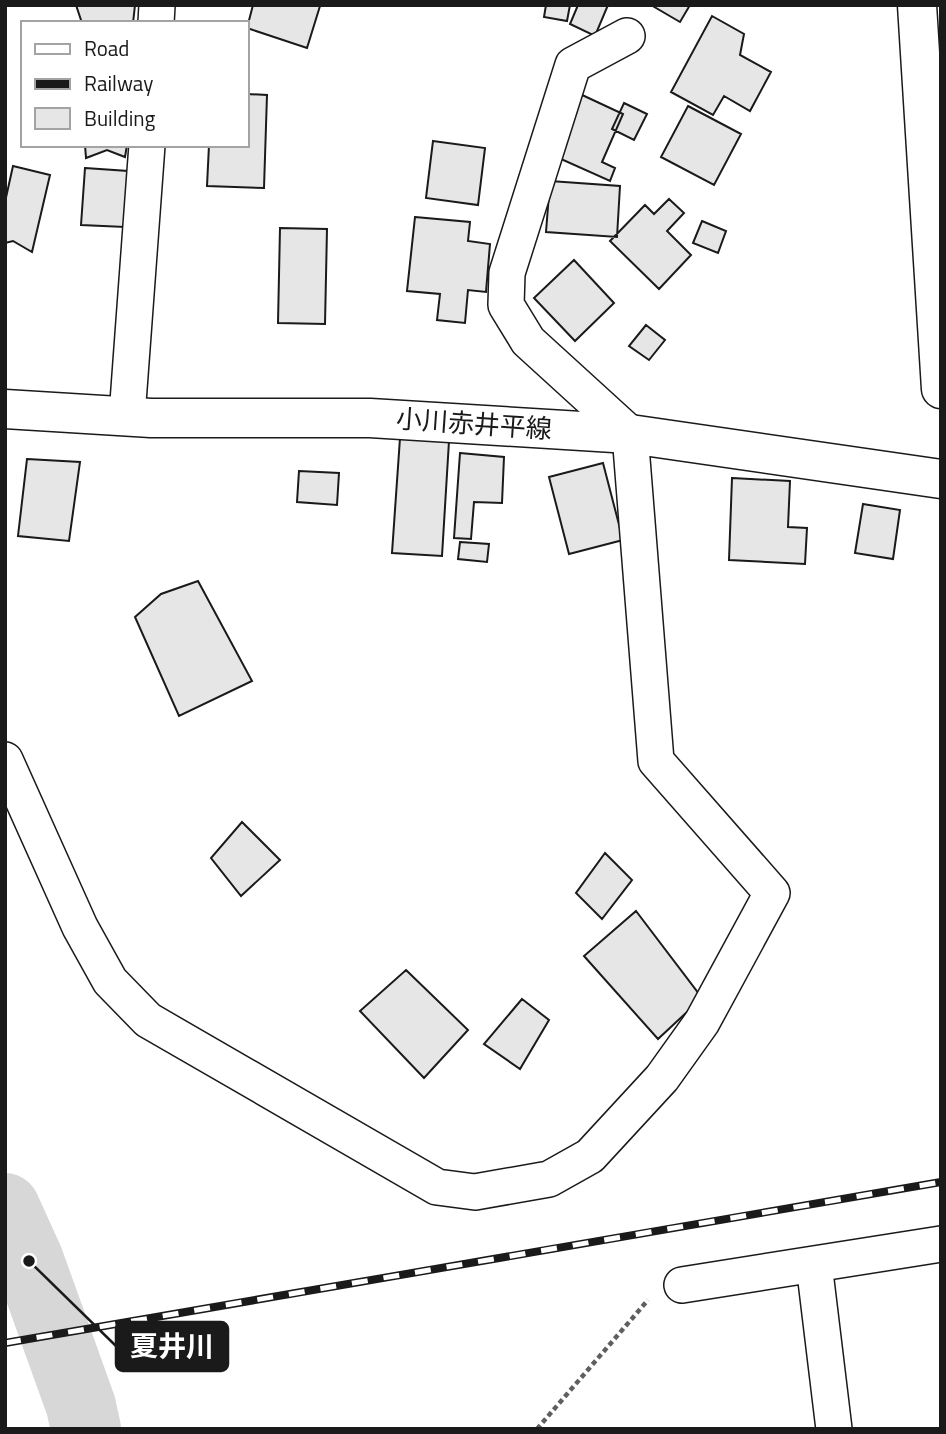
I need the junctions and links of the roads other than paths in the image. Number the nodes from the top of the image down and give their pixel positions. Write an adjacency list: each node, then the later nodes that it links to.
1 (917, 5): 4 (main road)
2 (627, 36): 7 (street)
3 (147, 147): 6 (street)
4 (940, 381)
5 (5, 409): 6 (main road, 小川赤井平線)
6 (127, 416): 7 (main road, 小川赤井平線)
7 (631, 434): 8 (main road, 小川赤井平線); 9 (street)
8 (941, 479)
9 (5, 760)
10 (941, 1244): 11 (street)
11 (814, 1264): 12 (street); 13 (street)
12 (682, 1285)
13 (834, 1429)

